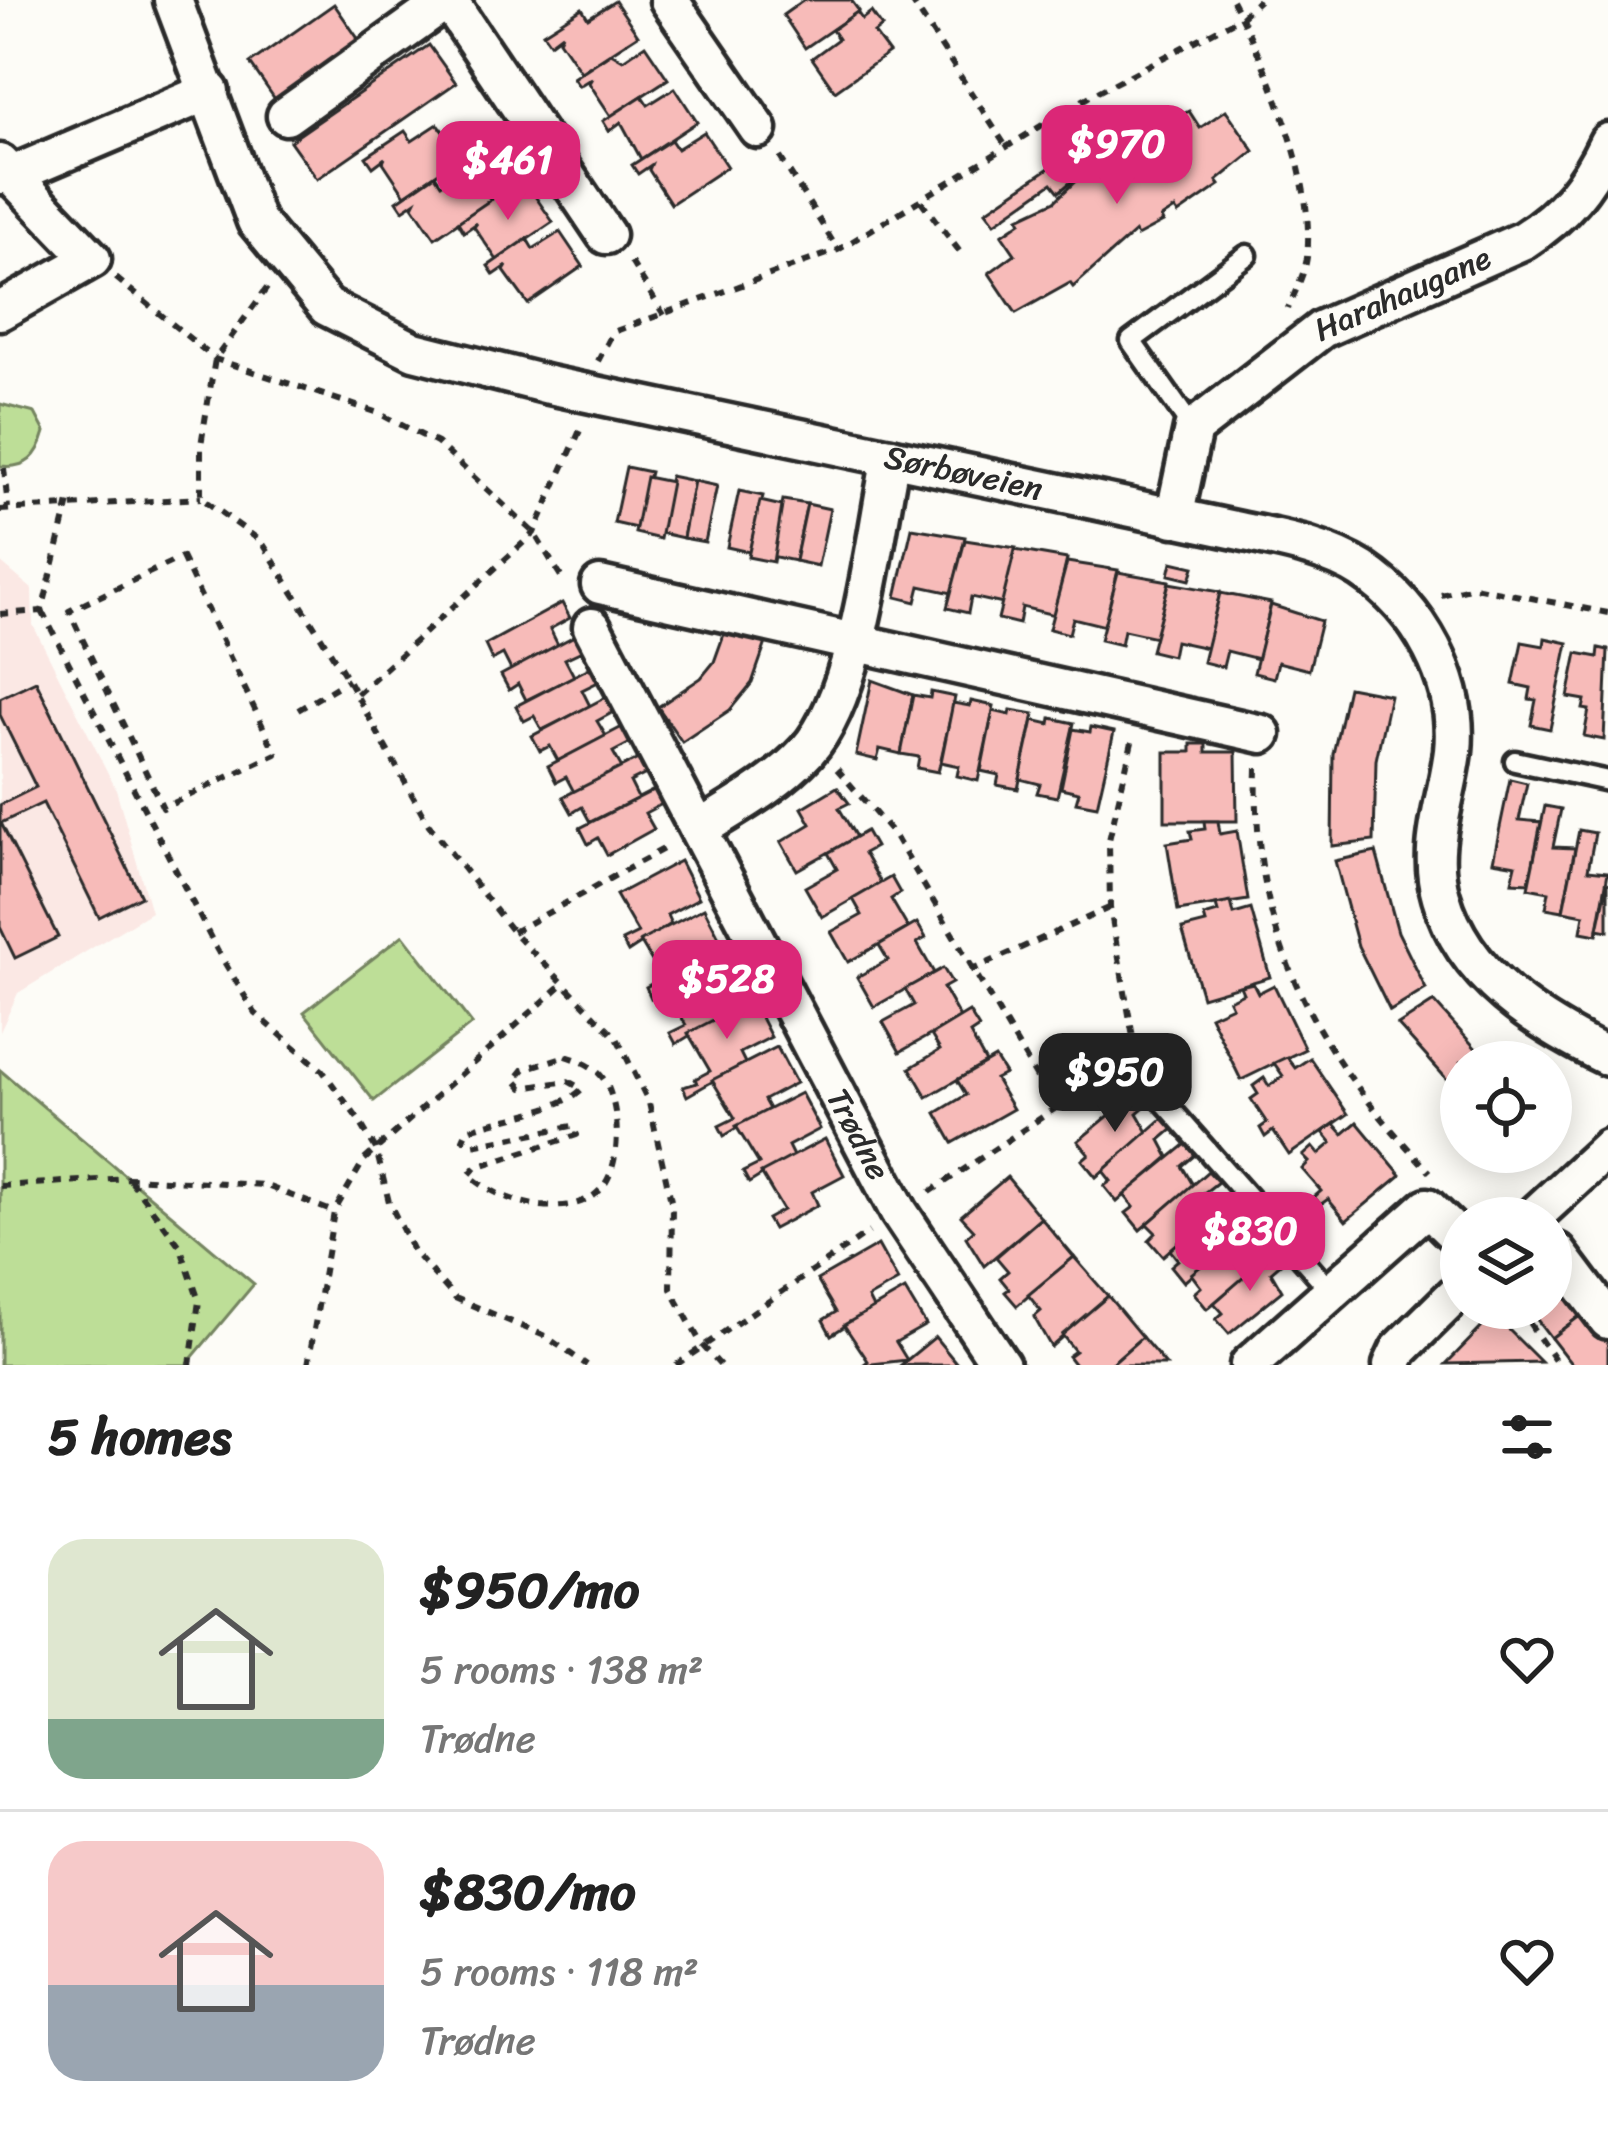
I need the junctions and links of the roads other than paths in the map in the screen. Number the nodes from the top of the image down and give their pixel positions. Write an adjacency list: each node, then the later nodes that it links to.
1 (173, 0): 4 (street, Sørbøveien)
2 (448, 0): 5 (street); 9 (street)
3 (669, 0): 6 (street)
4 (210, 91): 8 (street); 13 (street, Sørbøveien)
5 (286, 116)
6 (758, 129)
7 (1606, 152): 12 (street, Harahaugane)
8 (4, 171): 11 (street)
9 (606, 235)
10 (1246, 255): 12 (lane)
11 (0, 310)
12 (1192, 429): 14 (street)
13 (891, 457): 14 (street, Sørbøveien); 17 (street)
14 (1174, 518): 22 (street, Sørbøveien)
15 (600, 585): 17 (street)
16 (592, 627): 21 (street, Trødne)
17 (854, 640): 18 (street); 21 (street)
18 (1262, 734)
19 (1515, 761): 20 (lane)
20 (1608, 781)
21 (701, 828): 31 (street, Trødne)
22 (1608, 1058)
23 (1143, 1078): 28 (lane)
24 (1608, 1148): 25 (street)
25 (1555, 1197)
26 (1440, 1220): 28 (street)
27 (1572, 1269): 29 (street)
28 (1334, 1293): 32 (street)
29 (1604, 1305)
30 (1440, 1310): 33 (street)
31 (1001, 1365)
32 (1249, 1365)
33 (1392, 1365)

